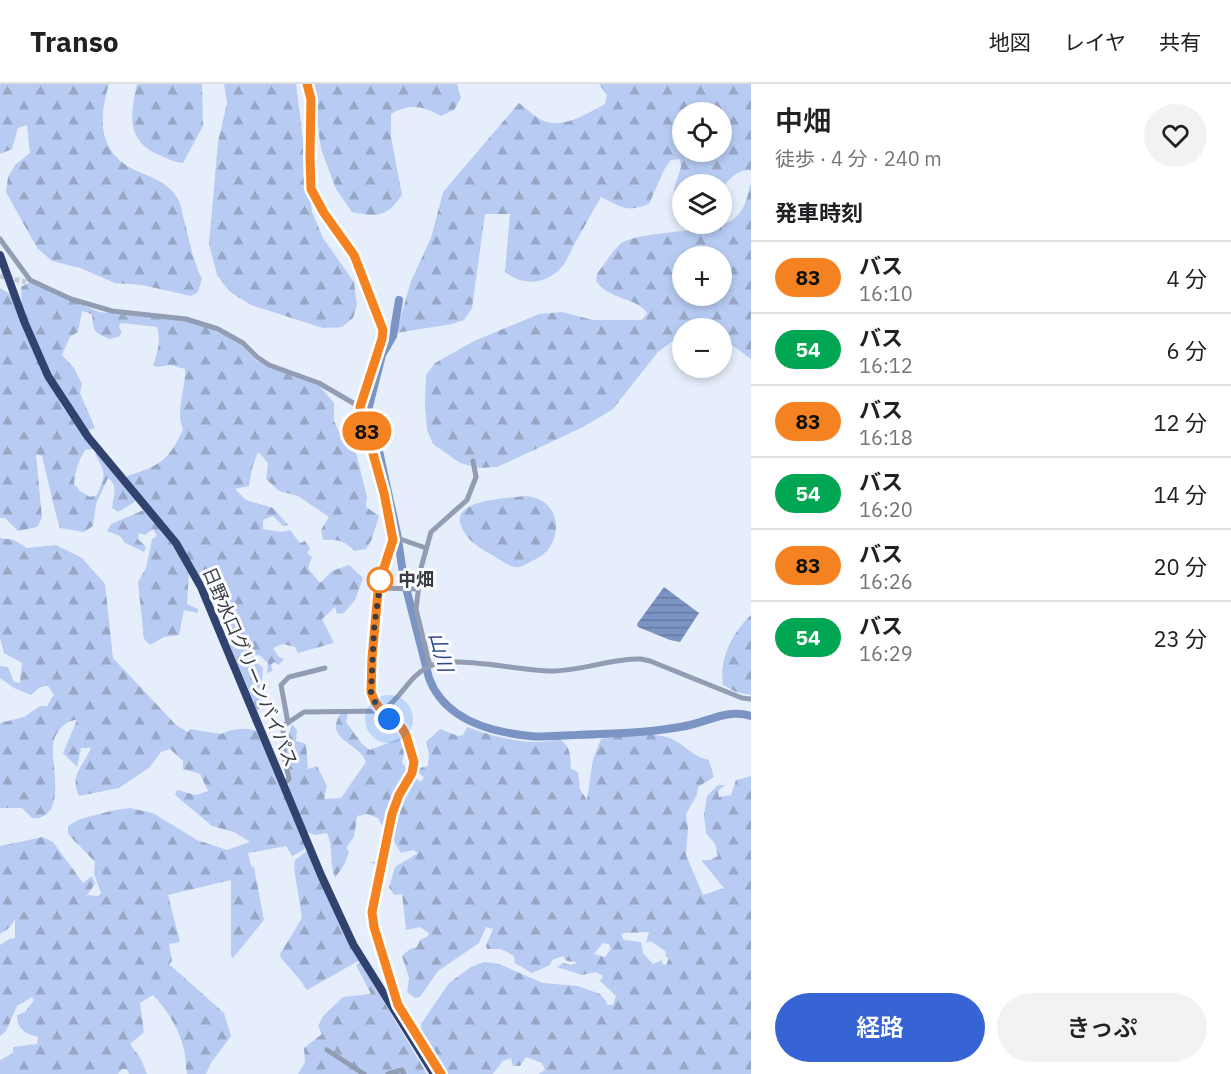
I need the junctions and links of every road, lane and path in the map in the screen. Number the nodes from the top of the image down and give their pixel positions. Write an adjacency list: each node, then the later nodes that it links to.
1 (307, 84): 4 (main road)
2 (0, 239): 4 (street)
3 (0, 255): 15 (highway, 日野水口グリーンバイパス)
4 (360, 407): 6 (main road)
5 (473, 461): 7 (street)
6 (396, 538): 7 (street); 8 (main road)
7 (426, 548): 9 (street)
8 (379, 588): 9 (street); 13 (main road)
9 (417, 589): 10 (street)
10 (428, 667): 12 (street); 13 (street)
11 (325, 669): 14 (street)
12 (751, 699)
13 (382, 711): 14 (street); 21 (main road)
14 (288, 723): 15 (street)
15 (284, 784): 20 (highway, 日野水口グリーンバイパス)
16 (327, 1050): 17 (street)
17 (364, 1074)
18 (388, 1074): 19 (street)
19 (405, 1074)
20 (434, 1074)
21 (441, 1074)

